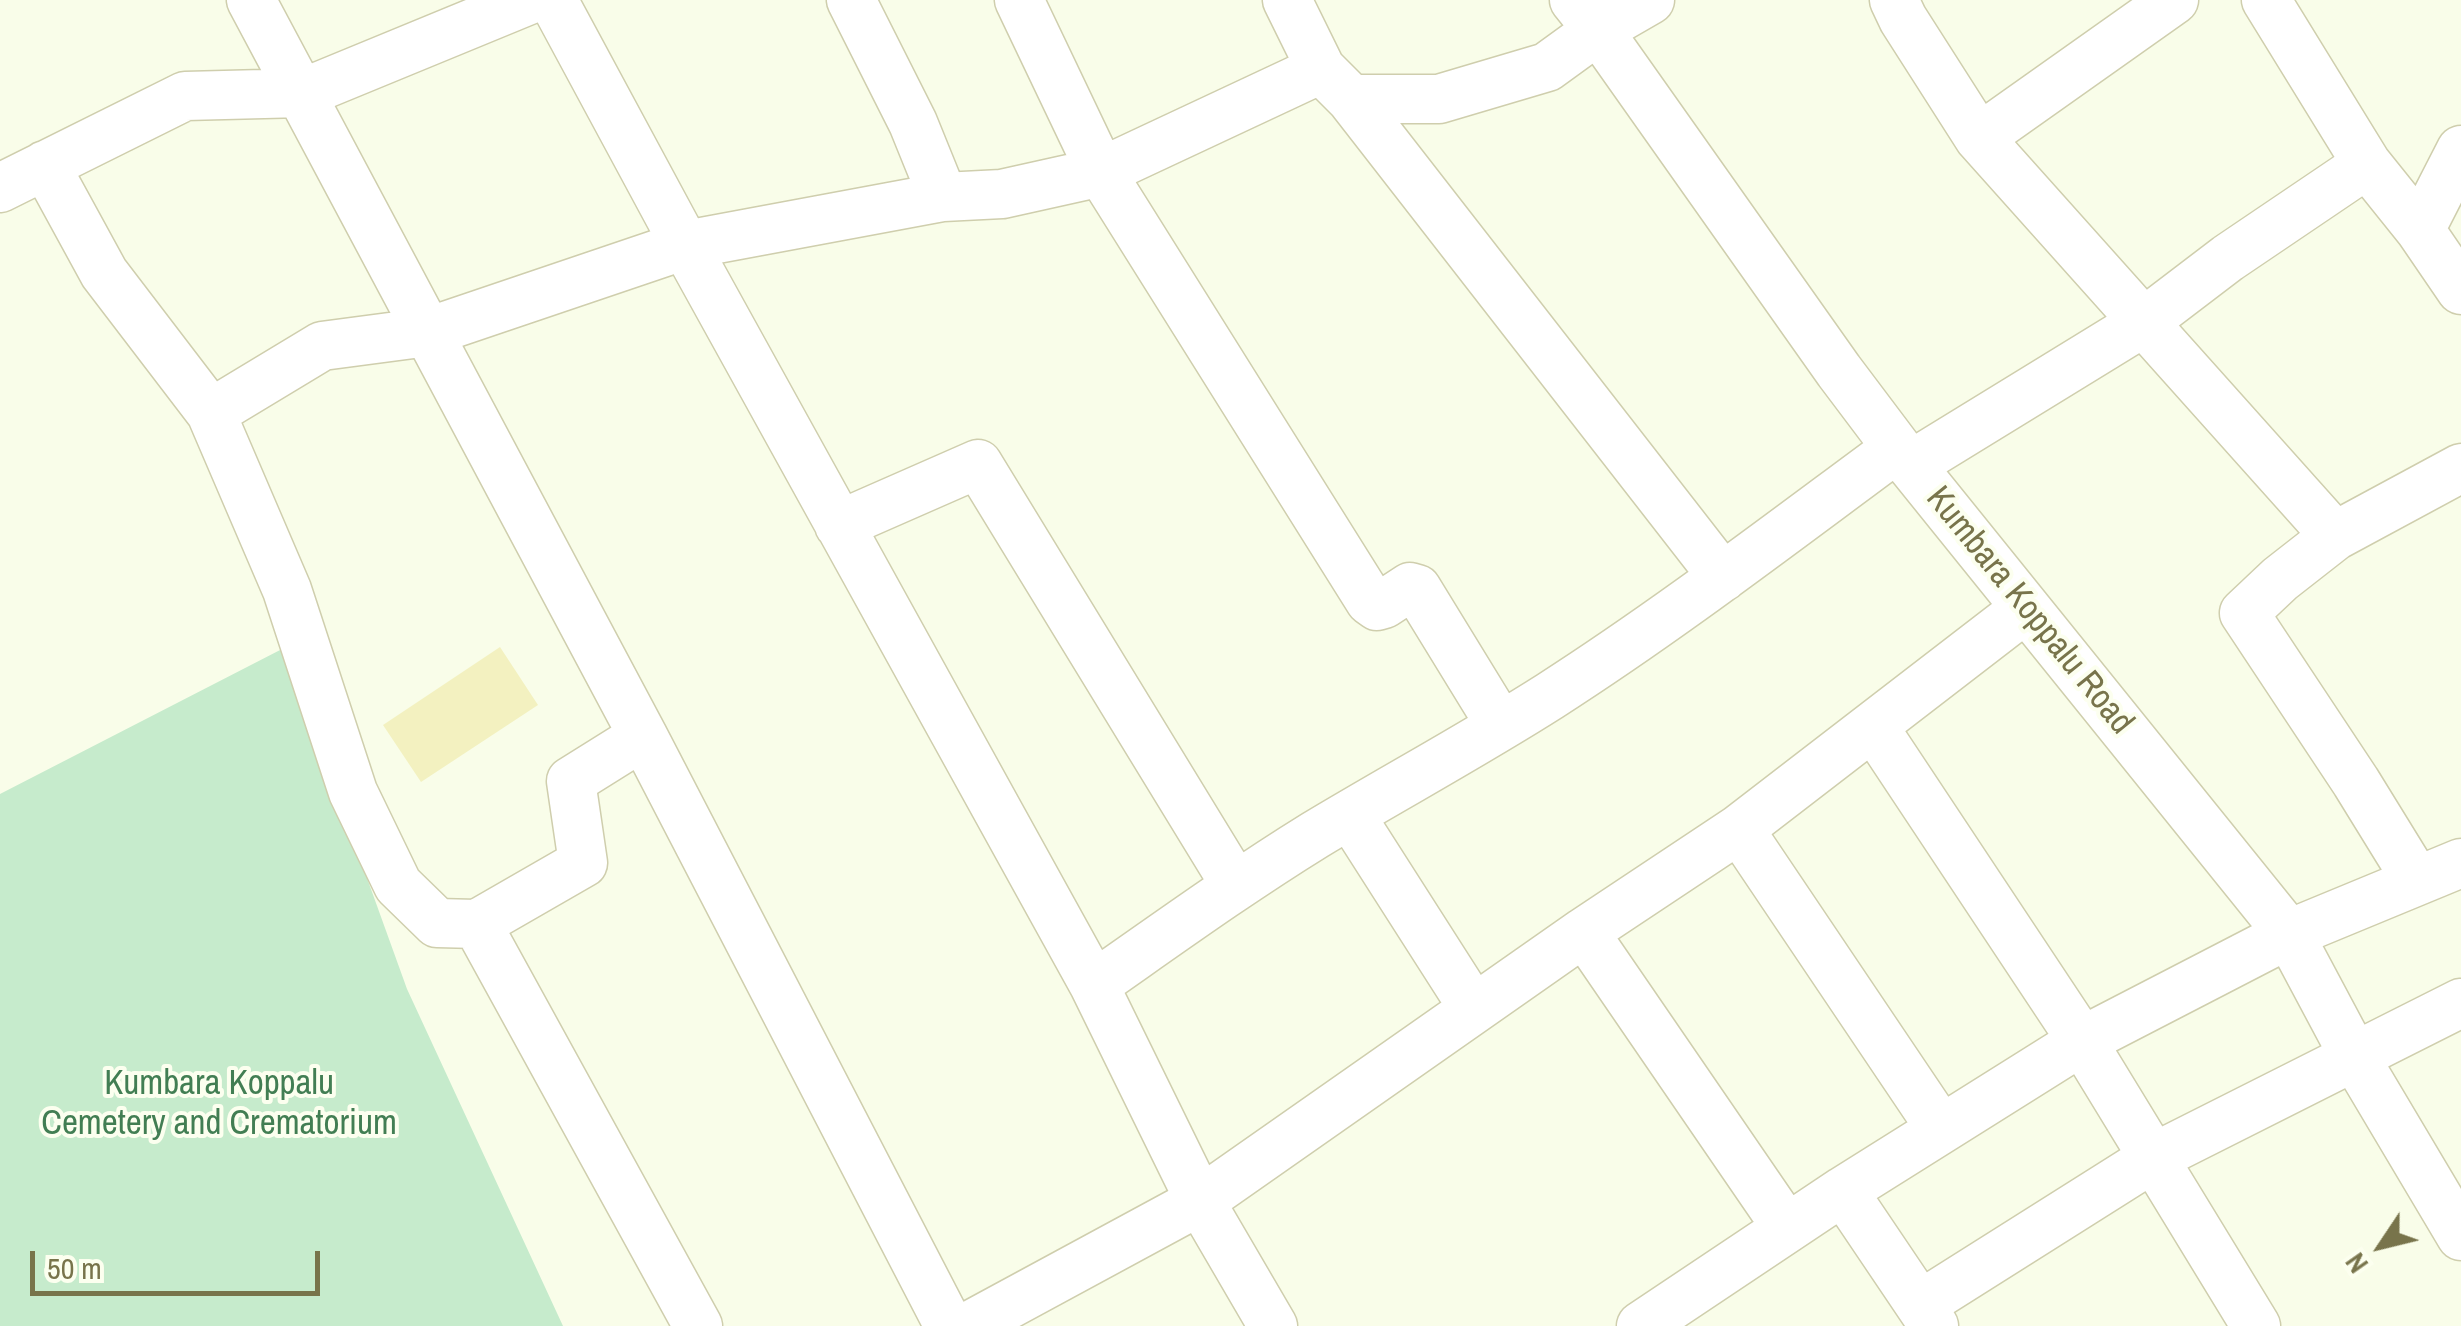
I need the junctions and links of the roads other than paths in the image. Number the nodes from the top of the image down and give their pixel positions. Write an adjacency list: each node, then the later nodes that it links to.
1 (251, 0): 13 (street)
2 (529, 0): 13 (street)
3 (553, 0): 22 (street)
4 (851, 0): 20 (street)
5 (1019, 0): 18 (street)
6 (1287, 0): 12 (street)
7 (1650, 0): 11 (street)
8 (1894, 0): 14 (street)
9 (2174, 0): 14 (street)
10 (2266, 0): 16 (street)
11 (1586, 15): 12 (street); 27 (street, Kumbara Koppalu Road)
12 (1336, 84): 18 (street); 31 (street)
13 (302, 94): 17 (street); 25 (street)
14 (1979, 138): 24 (street)
15 (2461, 150): 21 (street)
16 (2367, 164): 21 (street); 24 (street)
17 (45, 165): 19 (street); 26 (street)
18 (1101, 172): 20 (street); 33 (street)
19 (0, 188)
20 (942, 197): 22 (street)
21 (2420, 230): 23 (street)
22 (684, 244): 25 (street); 29 (street)
23 (2461, 290)
24 (2144, 322): 27 (street); 30 (street)
25 (428, 332): 26 (street); 35 (street)
26 (212, 413): 41 (street)
27 (1904, 456): 31 (street); 32 (street, Kumbara Koppalu Road)
28 (2461, 468): 30 (street)
29 (839, 525): 40 (street); 44 (street)
30 (2335, 536): 39 (street)
31 (1722, 577): 33 (street)
32 (2026, 608): 34 (street); 43 (street, Kumbara Koppalu Road)
33 (1501, 726): 36 (street)
34 (1873, 726): 37 (street); 47 (street)
35 (644, 736): 41 (street); 57 (street)
36 (1350, 815): 40 (street); 46 (street)
37 (1739, 829): 42 (street); 49 (street)
38 (2461, 862): 39 (street)
39 (2417, 881): 43 (street)
40 (1236, 886): 44 (street)
41 (477, 924): 56 (street)
42 (1584, 932): 46 (street); 53 (street)
43 (2289, 934): 47 (street); 48 (street, Kumbara Koppalu Road)
44 (1094, 985): 52 (street)
45 (2461, 1003): 48 (street)
46 (1474, 1010): 52 (street)
47 (2082, 1041): 49 (street); 50 (street)
48 (2354, 1056): 50 (street); 54 (street, Kumbara Koppalu Road)
49 (1941, 1129): 51 (street)
50 (2153, 1158): 55 (street); 61 (street)
51 (1843, 1191): 53 (street); 55 (street)
52 (1200, 1200): 58 (street); 59 (street)
53 (1787, 1228): 60 (street)
54 (2461, 1236)
55 (1927, 1316)
56 (698, 1326)
57 (949, 1326)
58 (969, 1326)
59 (1273, 1326)
60 (1641, 1326)
61 (2256, 1326)

